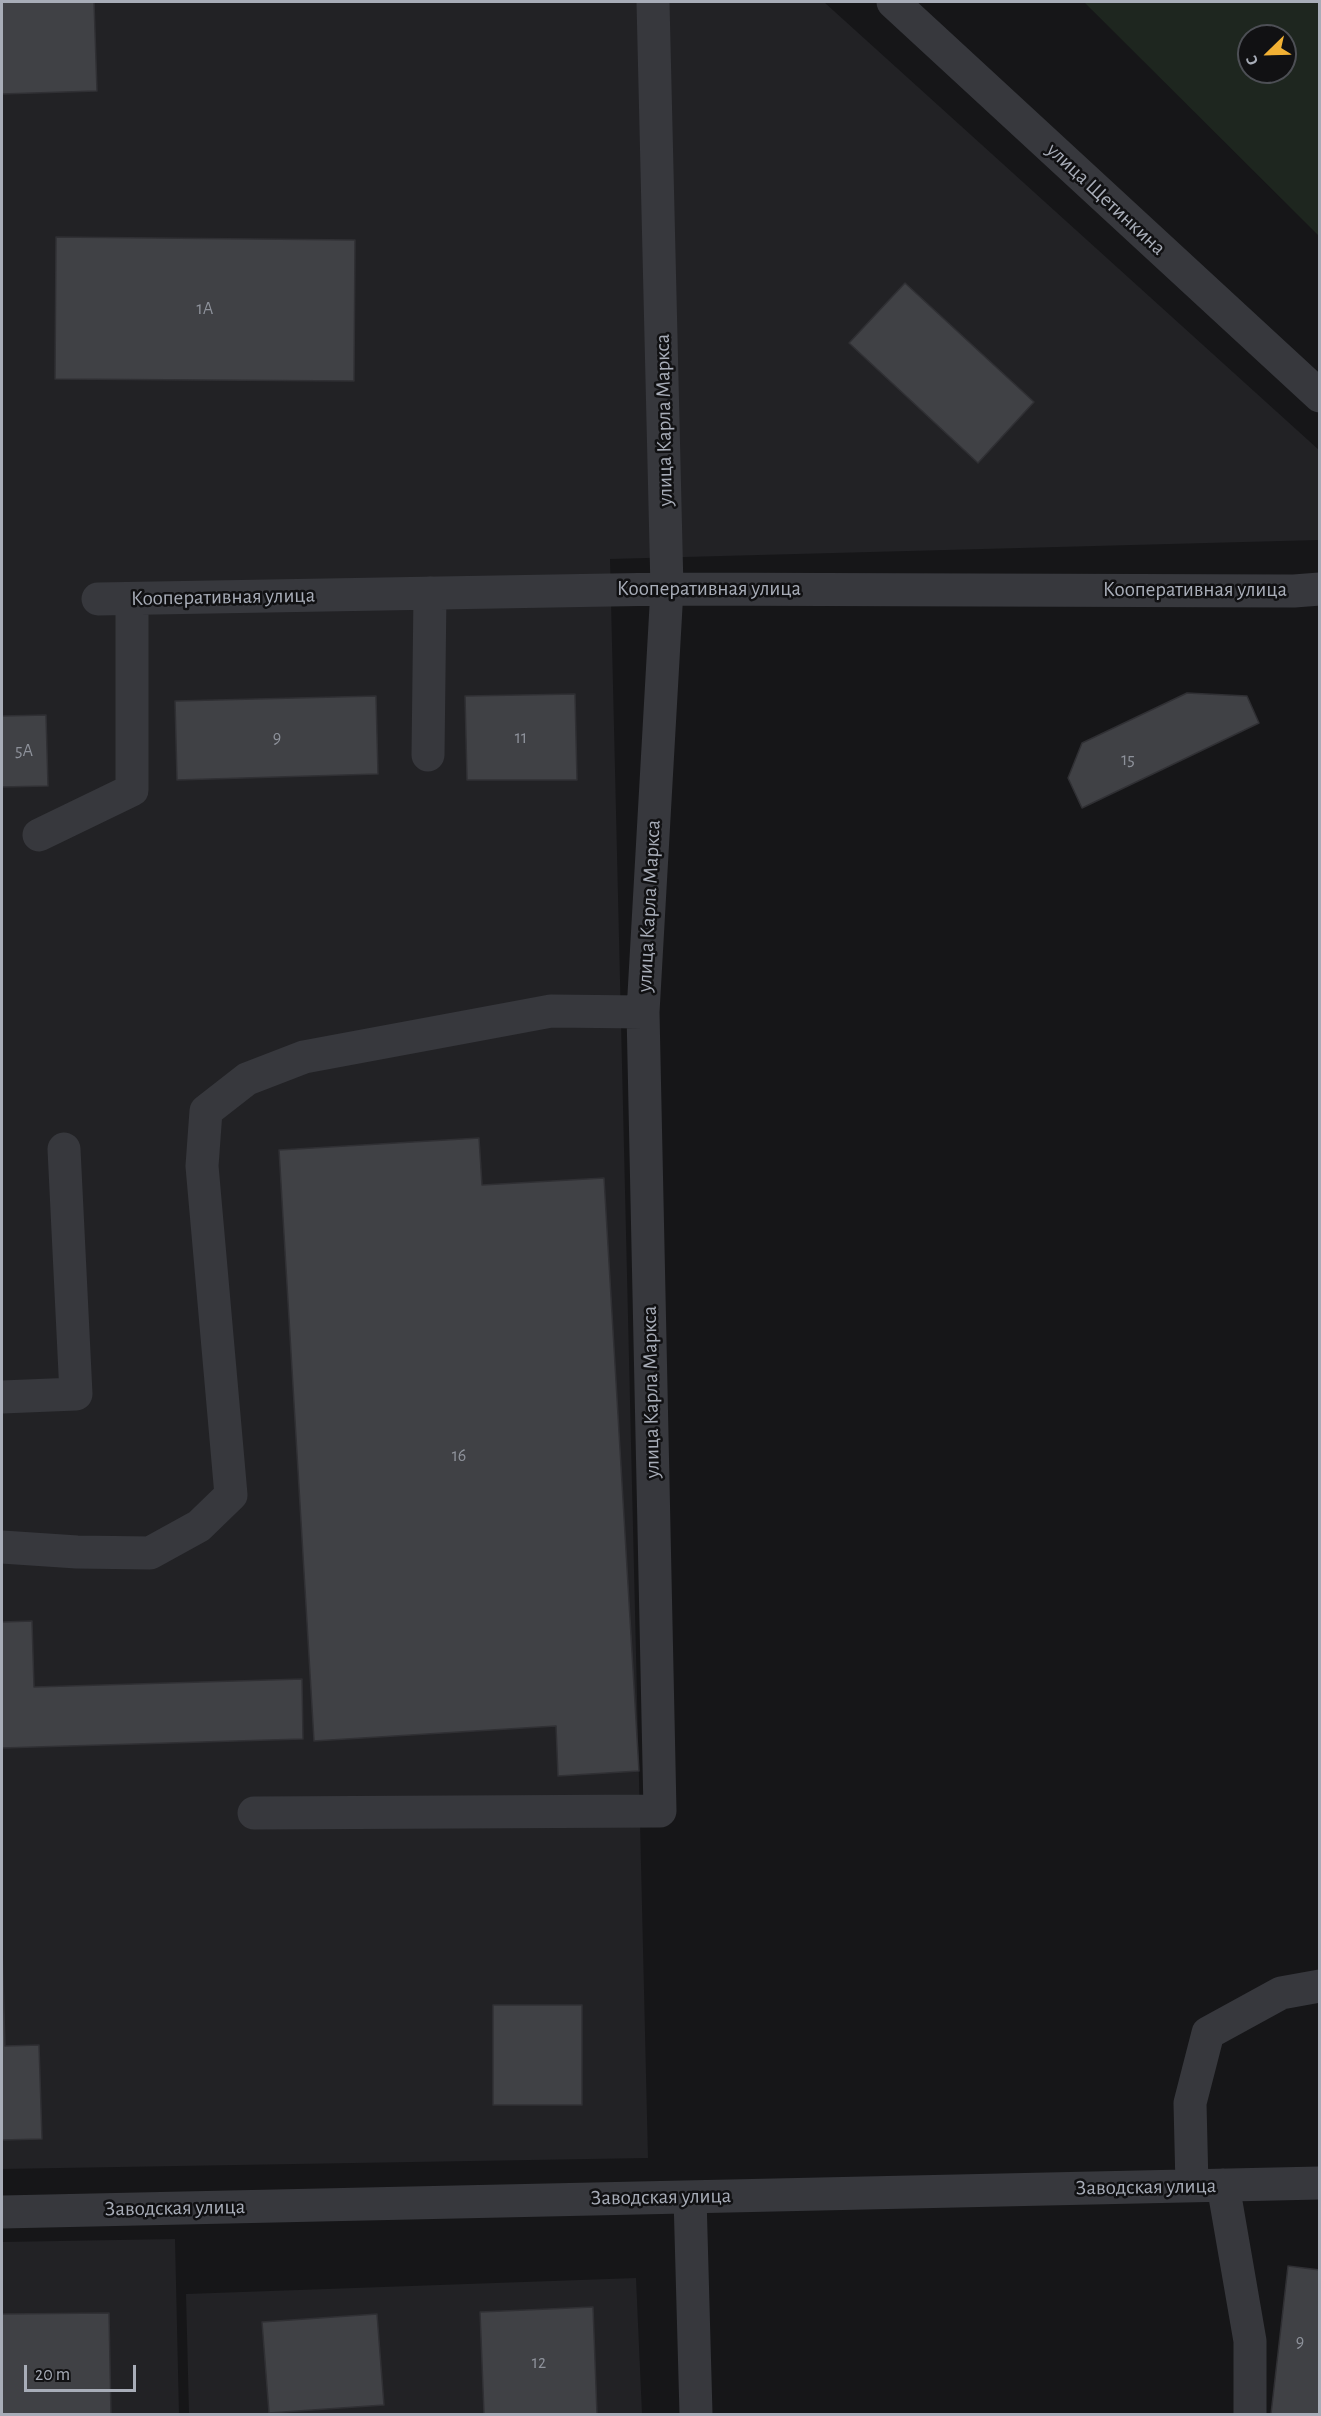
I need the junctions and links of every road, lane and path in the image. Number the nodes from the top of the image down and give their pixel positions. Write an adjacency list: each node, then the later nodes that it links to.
1 (653, 2): 4 (street, улица Карла Маркса)
2 (893, 2): 3 (street, улица Щетинкина)
3 (1320, 396)
4 (668, 589): 5 (street, Кооперативная улица); 6 (street, Кооперативная улица); 11 (street, улица Карла Маркса)
5 (1320, 589)
6 (430, 593): 8 (street, Кооперативная улица); 9 (street)
7 (98, 599): 8 (street, Кооперативная улица)
8 (132, 599): 10 (street)
9 (428, 755)
10 (39, 835)
11 (643, 1012): 14 (street); 15 (street, улица Карла Маркса)
12 (64, 1149): 13 (street)
13 (2, 1396)
14 (2, 1547)
15 (254, 1813)
16 (1320, 1986): 18 (street)
17 (1320, 2183): 18 (street, Заводская улица)
18 (1208, 2185): 19 (street, Заводская улица); 22 (street)
19 (690, 2197): 20 (street, Заводская улица); 21 (street)
20 (2, 2212)
21 (696, 2415)
22 (1250, 2415)

